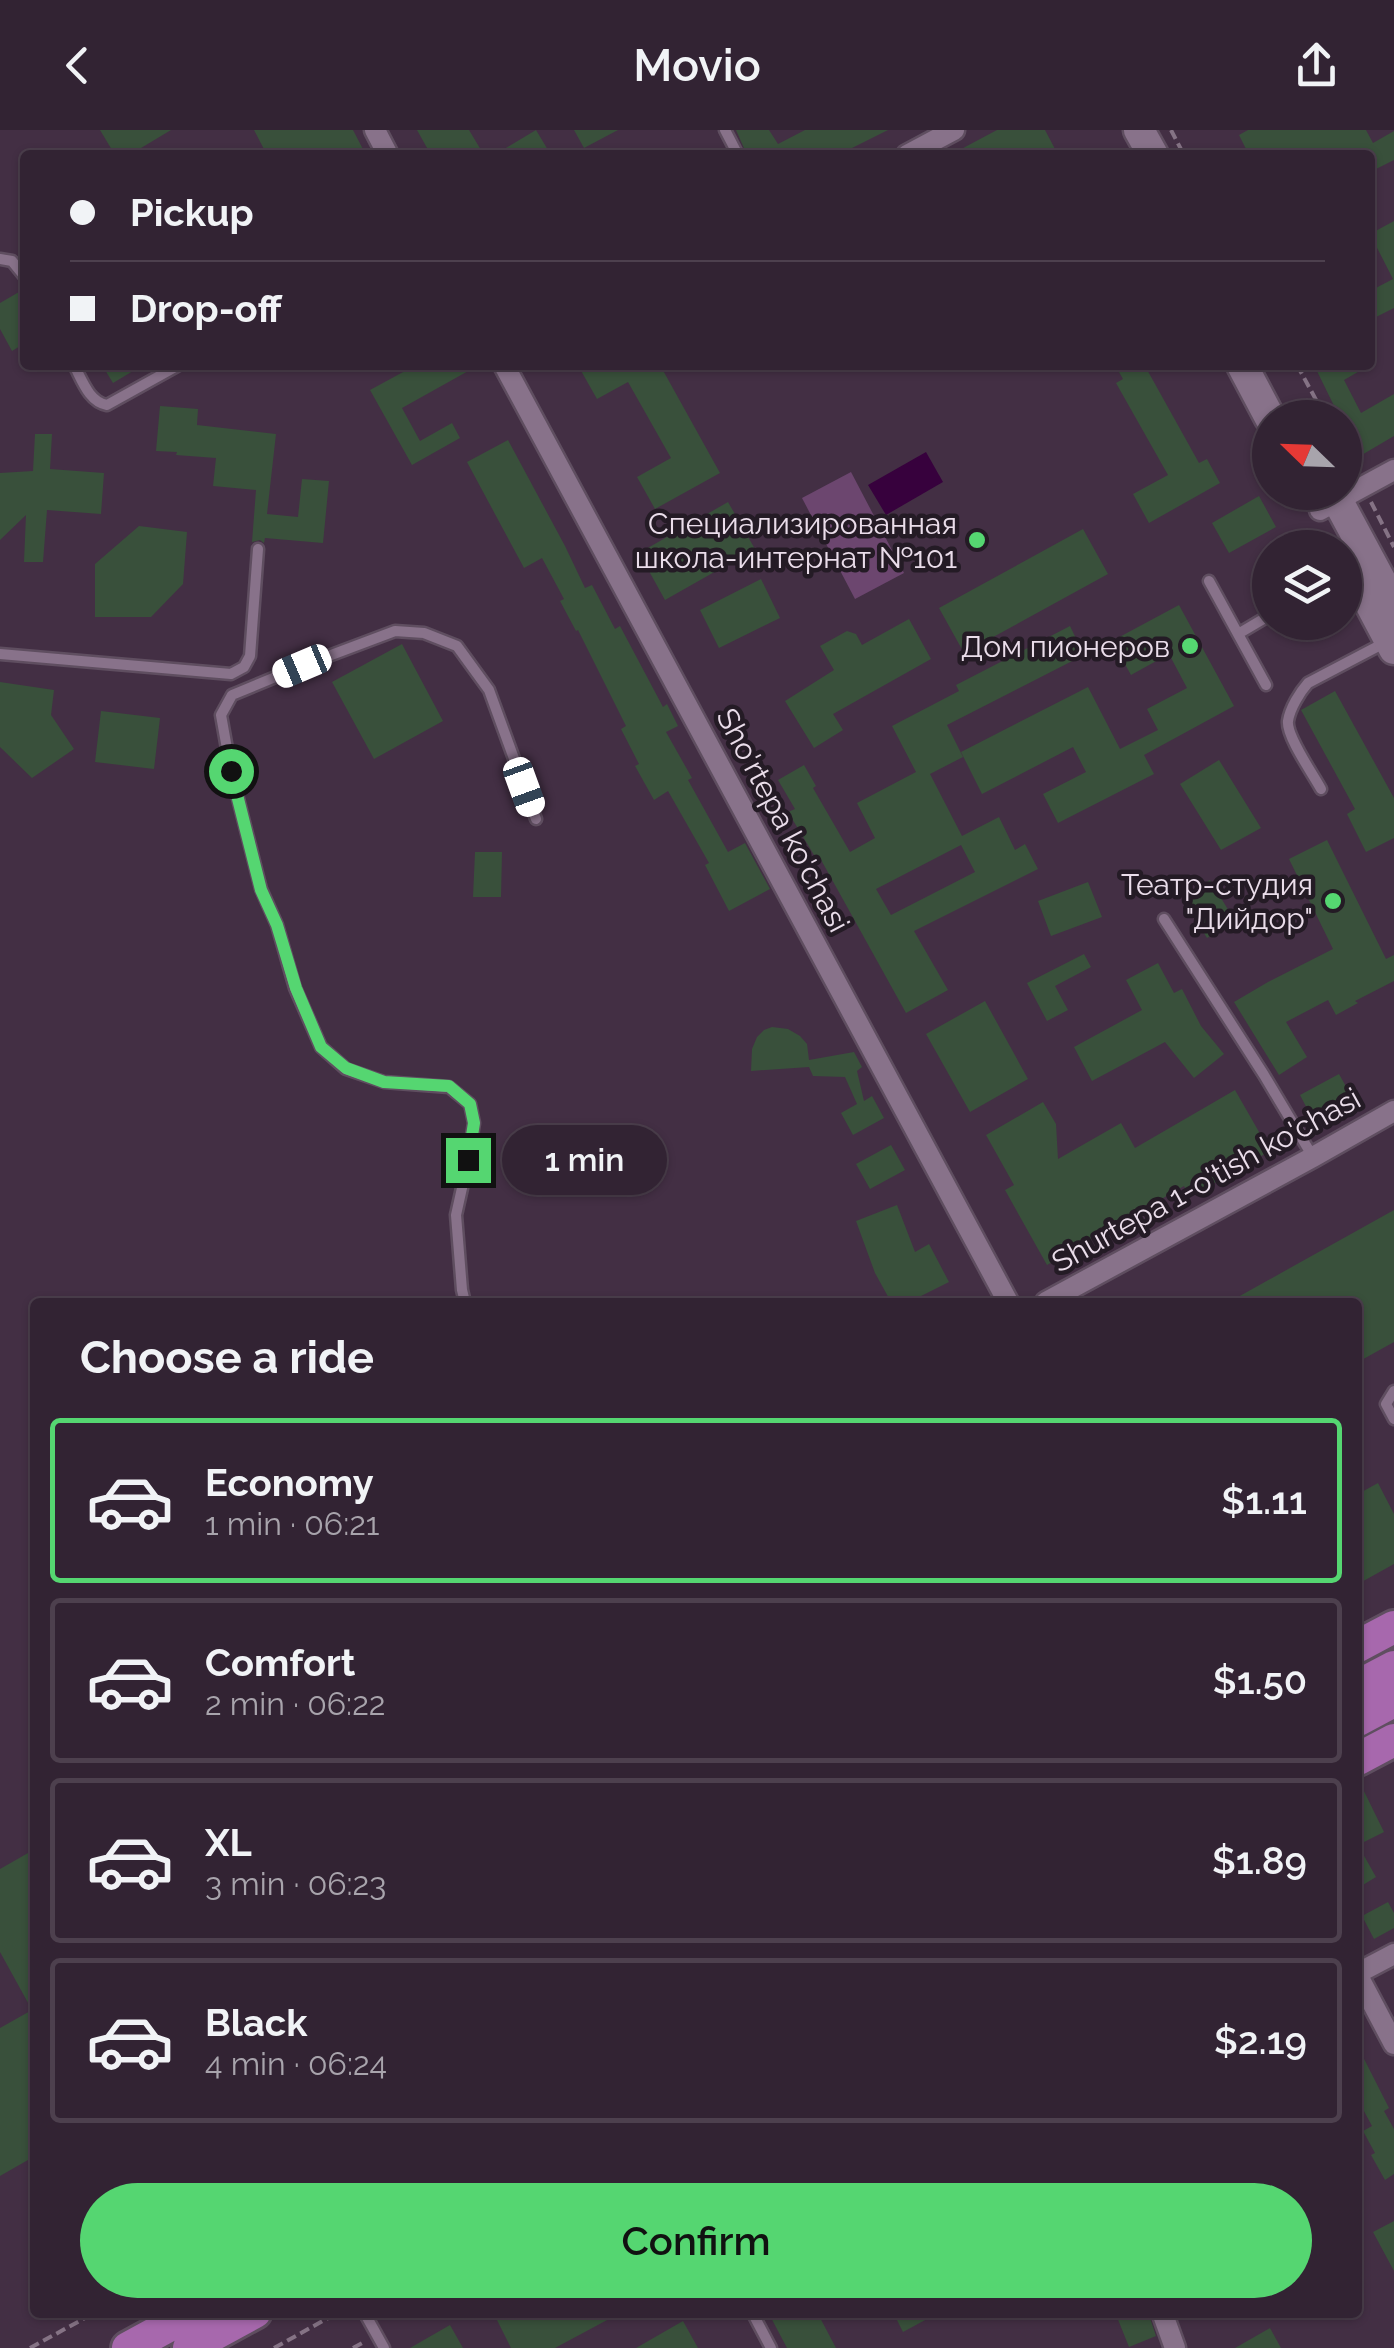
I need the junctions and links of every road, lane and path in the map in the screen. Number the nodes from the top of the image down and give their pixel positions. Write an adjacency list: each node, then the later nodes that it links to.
1 (954, 130): 2 (street)
2 (916, 150)
3 (77, 370): 4 (lane)
4 (170, 370)
5 (509, 370): 30 (street, Sho'rtepa ko'chasi)
6 (1245, 370): 9 (main road)
7 (1268, 370): 10 (main road)
8 (1301, 370): 11 (path)
9 (1260, 400)
10 (1283, 400)
11 (1316, 400)
12 (1394, 470): 13 (street)
13 (1362, 483)
14 (1332, 510): 18 (main road)
15 (258, 548): 22 (lane)
16 (1208, 582): 20 (lane)
17 (1362, 589): 21 (main road)
18 (1394, 606)
19 (1252, 626): 20 (lane)
20 (1238, 634): 23 (lane)
21 (1392, 645): 24 (lane)
22 (0, 654)
23 (1266, 685)
24 (1321, 789)
25 (536, 819): 29 (lane)
26 (1164, 919): 28 (lane)
27 (1394, 1110): 28 (street, Shurtepa 1-o'tish ko'chasi)
28 (1313, 1158): 31 (street, Shurtepa 1-o'tish ko'chasi)
29 (465, 1298)
30 (1006, 1298)
31 (1053, 1298)
32 (1394, 1391): 33 (lane)
33 (1394, 1419)
34 (1394, 1627): 35 (main road)
35 (1362, 1644)
36 (1394, 1666): 37 (main road)
37 (1362, 1684)
38 (1394, 1700): 39 (main road)
39 (1362, 1718)
40 (1394, 1740): 41 (main road)
41 (1362, 1757)
42 (1394, 1954): 43 (street)
43 (1362, 1973)
44 (1362, 1983): 45 (street)
45 (1394, 2044)
46 (85, 2318): 53 (path)
47 (183, 2318): 54 (main road)
48 (244, 2318): 55 (main road)
49 (328, 2318): 56 (path)
50 (367, 2318): 57 (lane)
51 (755, 2318): 58 (lane)
52 (1164, 2318): 59 (street)
53 (30, 2348)
54 (128, 2348)
55 (189, 2348)
56 (274, 2348)
57 (384, 2348)
58 (771, 2348)
59 (1175, 2348)

